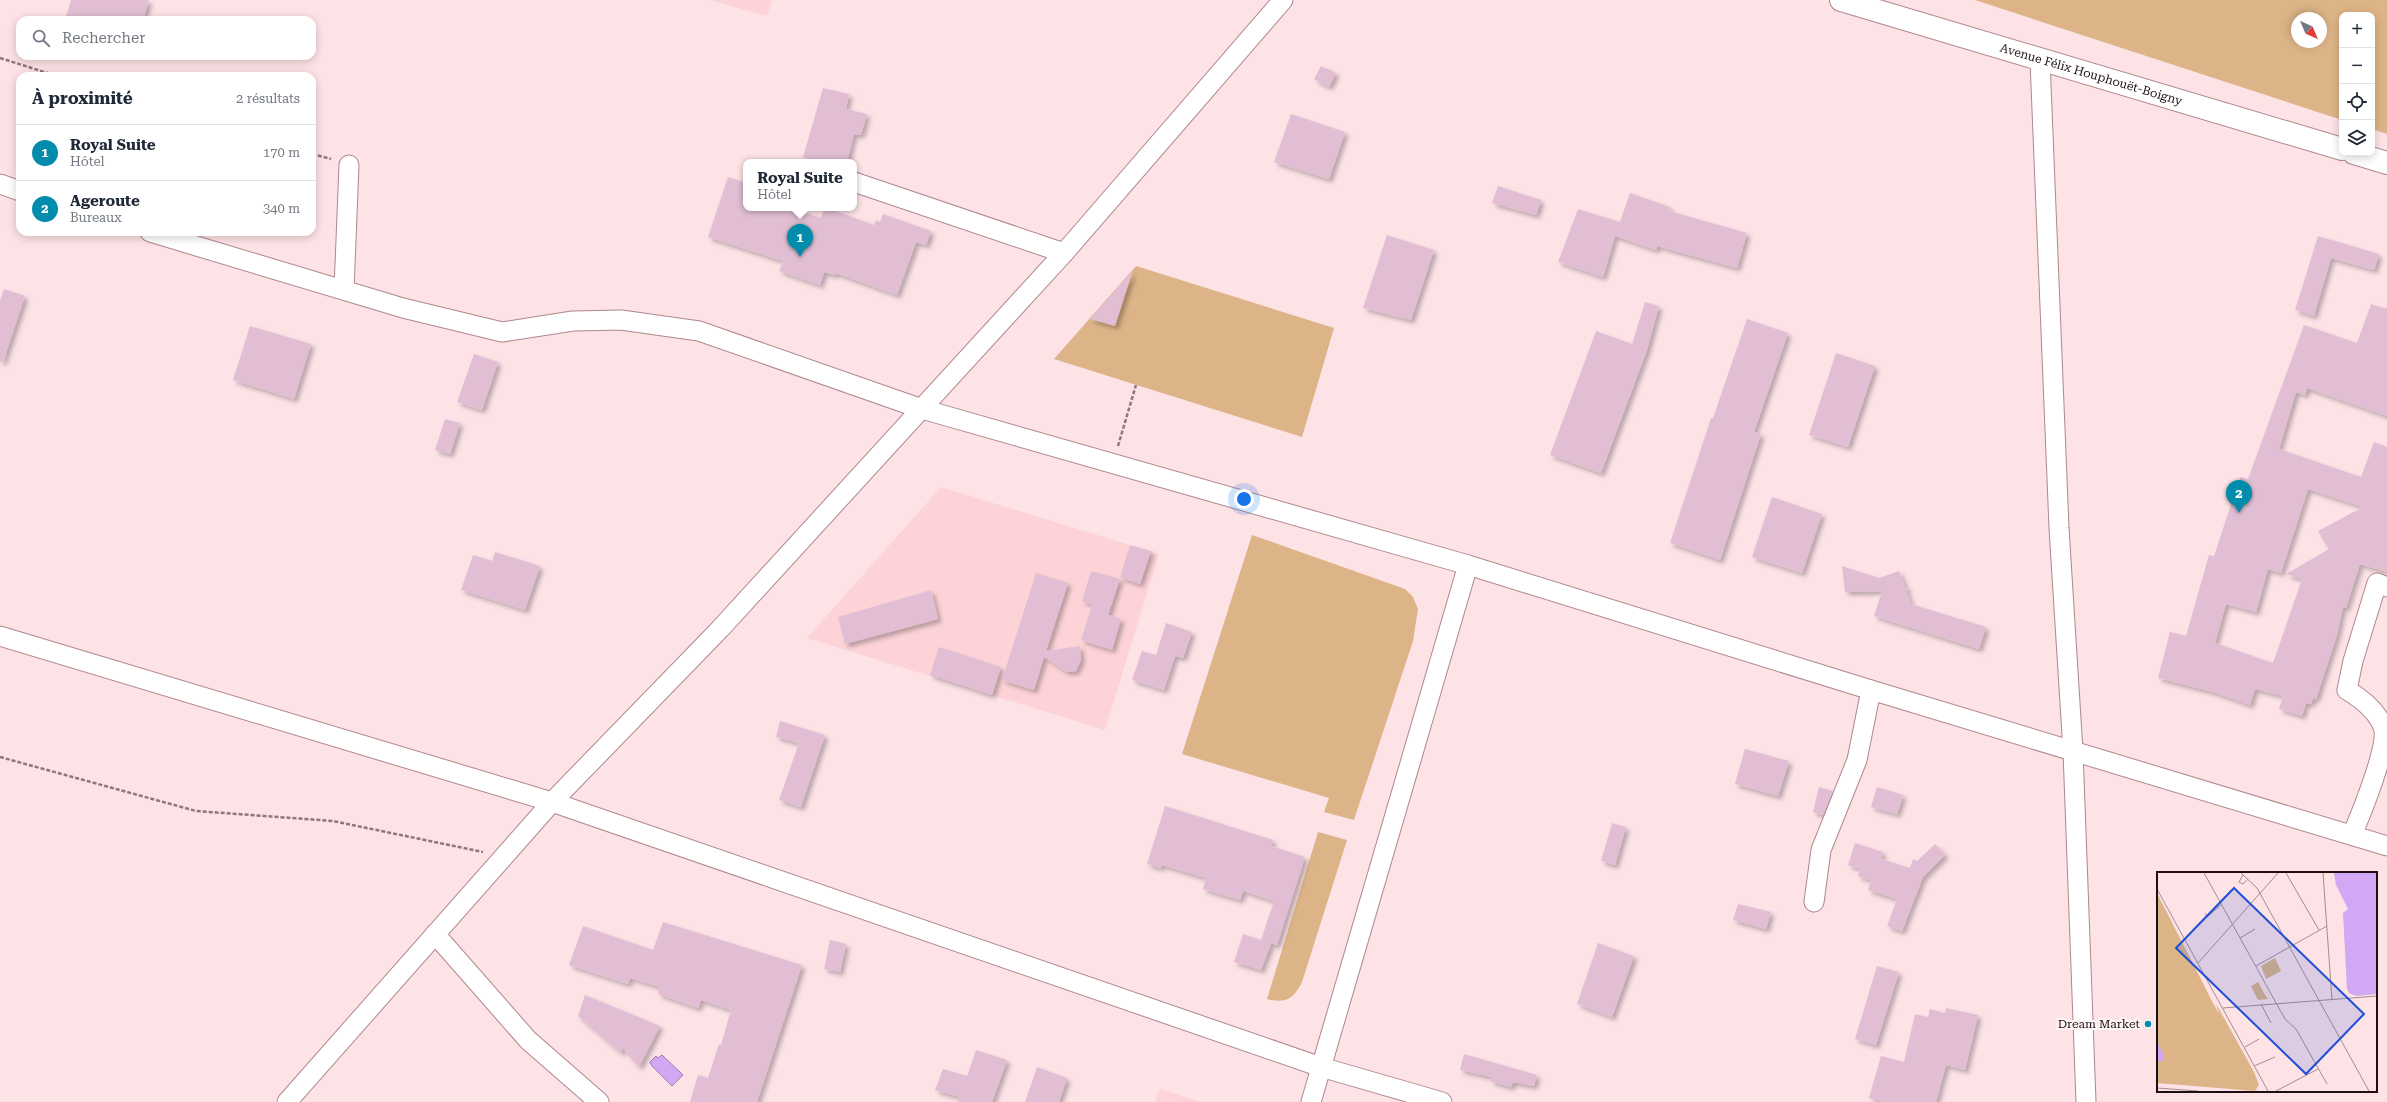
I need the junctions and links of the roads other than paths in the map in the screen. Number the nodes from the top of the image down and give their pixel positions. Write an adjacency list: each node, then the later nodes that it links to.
1 (1283, 0): 12 (street)
2 (1841, 0): 3 (highway, Avenue Félix Houphouët-Boigny)
3 (2040, 60): 4 (highway, Avenue Félix Houphouët-Boigny); 19 (street)
4 (2339, 148)
5 (2364, 156): 6 (highway)
6 (2387, 163)
7 (349, 165): 13 (street)
8 (857, 183): 12 (street)
9 (0, 184): 10 (street)
10 (16, 190)
11 (163, 236): 13 (street)
12 (1064, 253): 14 (street)
13 (344, 290): 14 (street)
14 (922, 409): 15 (street); 20 (street)
15 (1468, 565): 18 (street); 25 (street)
16 (2387, 587): 21 (street)
17 (0, 636): 20 (street)
18 (1871, 690): 19 (street); 23 (street)
19 (2074, 751): 21 (street); 30 (street)
20 (552, 802): 24 (street); 25 (street)
21 (2352, 835): 22 (street)
22 (2387, 846)
23 (1814, 902)
24 (435, 934): 26 (street); 27 (street)
25 (1321, 1067): 28 (street); 29 (street)
26 (287, 1102)
27 (600, 1102)
28 (1311, 1102)
29 (1442, 1102)
30 (2086, 1102)

